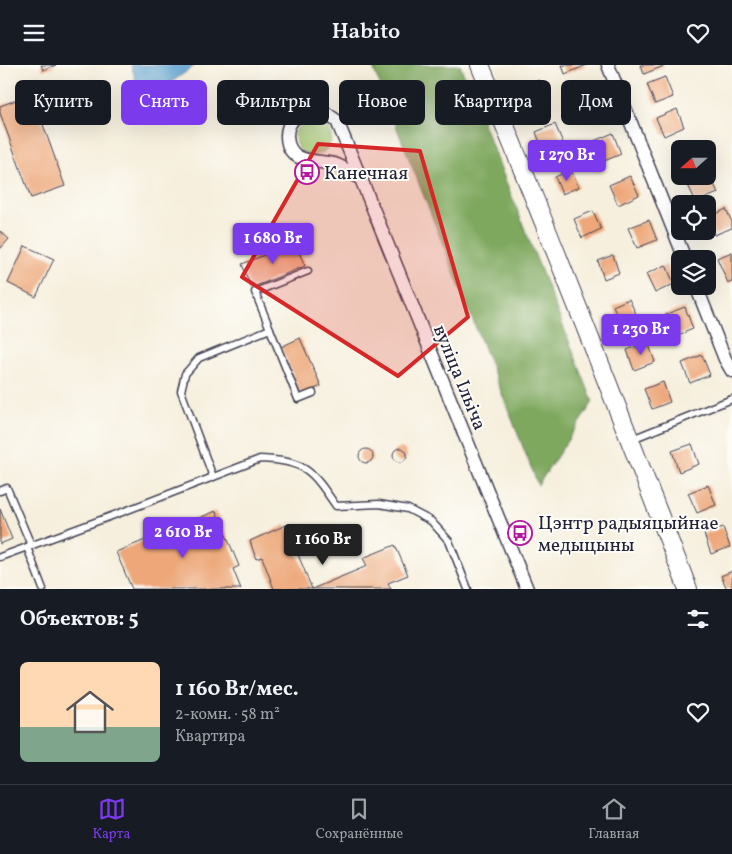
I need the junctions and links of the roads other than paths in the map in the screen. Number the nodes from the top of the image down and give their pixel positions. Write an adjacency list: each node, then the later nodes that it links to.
1 (480, 65): 11 (street)
2 (608, 65): 4 (street)
3 (361, 179): 3 (street, вуліца Ільіча); 18 (street, вуліца Ільіча)
4 (681, 250)
5 (308, 271): 7 (lane)
6 (700, 295): 8 (street)
7 (270, 329): 9 (lane); 12 (lane)
8 (732, 371)
9 (312, 393)
10 (732, 399): 11 (lane)
11 (630, 439): 19 (street)
12 (213, 477): 14 (lane); 17 (lane)
13 (0, 491): 14 (lane)
14 (29, 546): 15 (lane); 16 (lane)
15 (0, 557)
16 (43, 589)
17 (468, 589)
18 (527, 589)
19 (688, 589)

